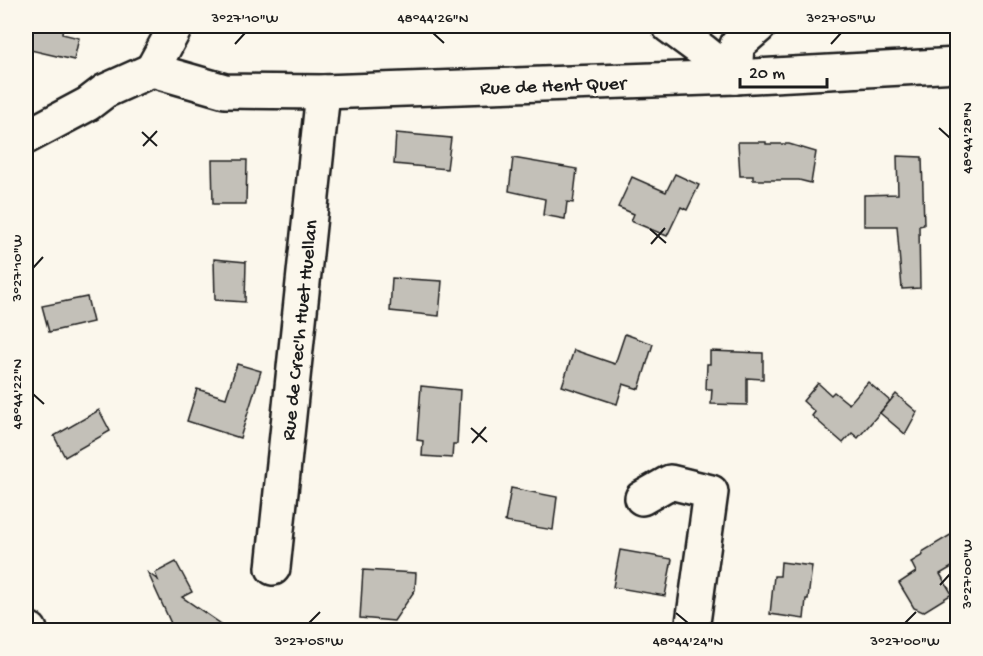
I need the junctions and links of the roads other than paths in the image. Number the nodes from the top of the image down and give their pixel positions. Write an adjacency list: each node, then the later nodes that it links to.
1 (176, 26): 5 (street)
2 (669, 26): 6 (street)
3 (759, 26): 6 (street)
4 (957, 65): 6 (street, Rue de Hent Quer)
5 (152, 70): 7 (street, Rue de Hent Quer); 8 (street)
6 (735, 77): 7 (street, Rue de Hent Quer)
7 (323, 92): 10 (street, Rue de Crec'h Huet Huellan)
8 (26, 137)
9 (642, 498): 13 (street)
10 (273, 568)
11 (26, 630): 12 (street)
12 (30, 630)
13 (692, 630)

